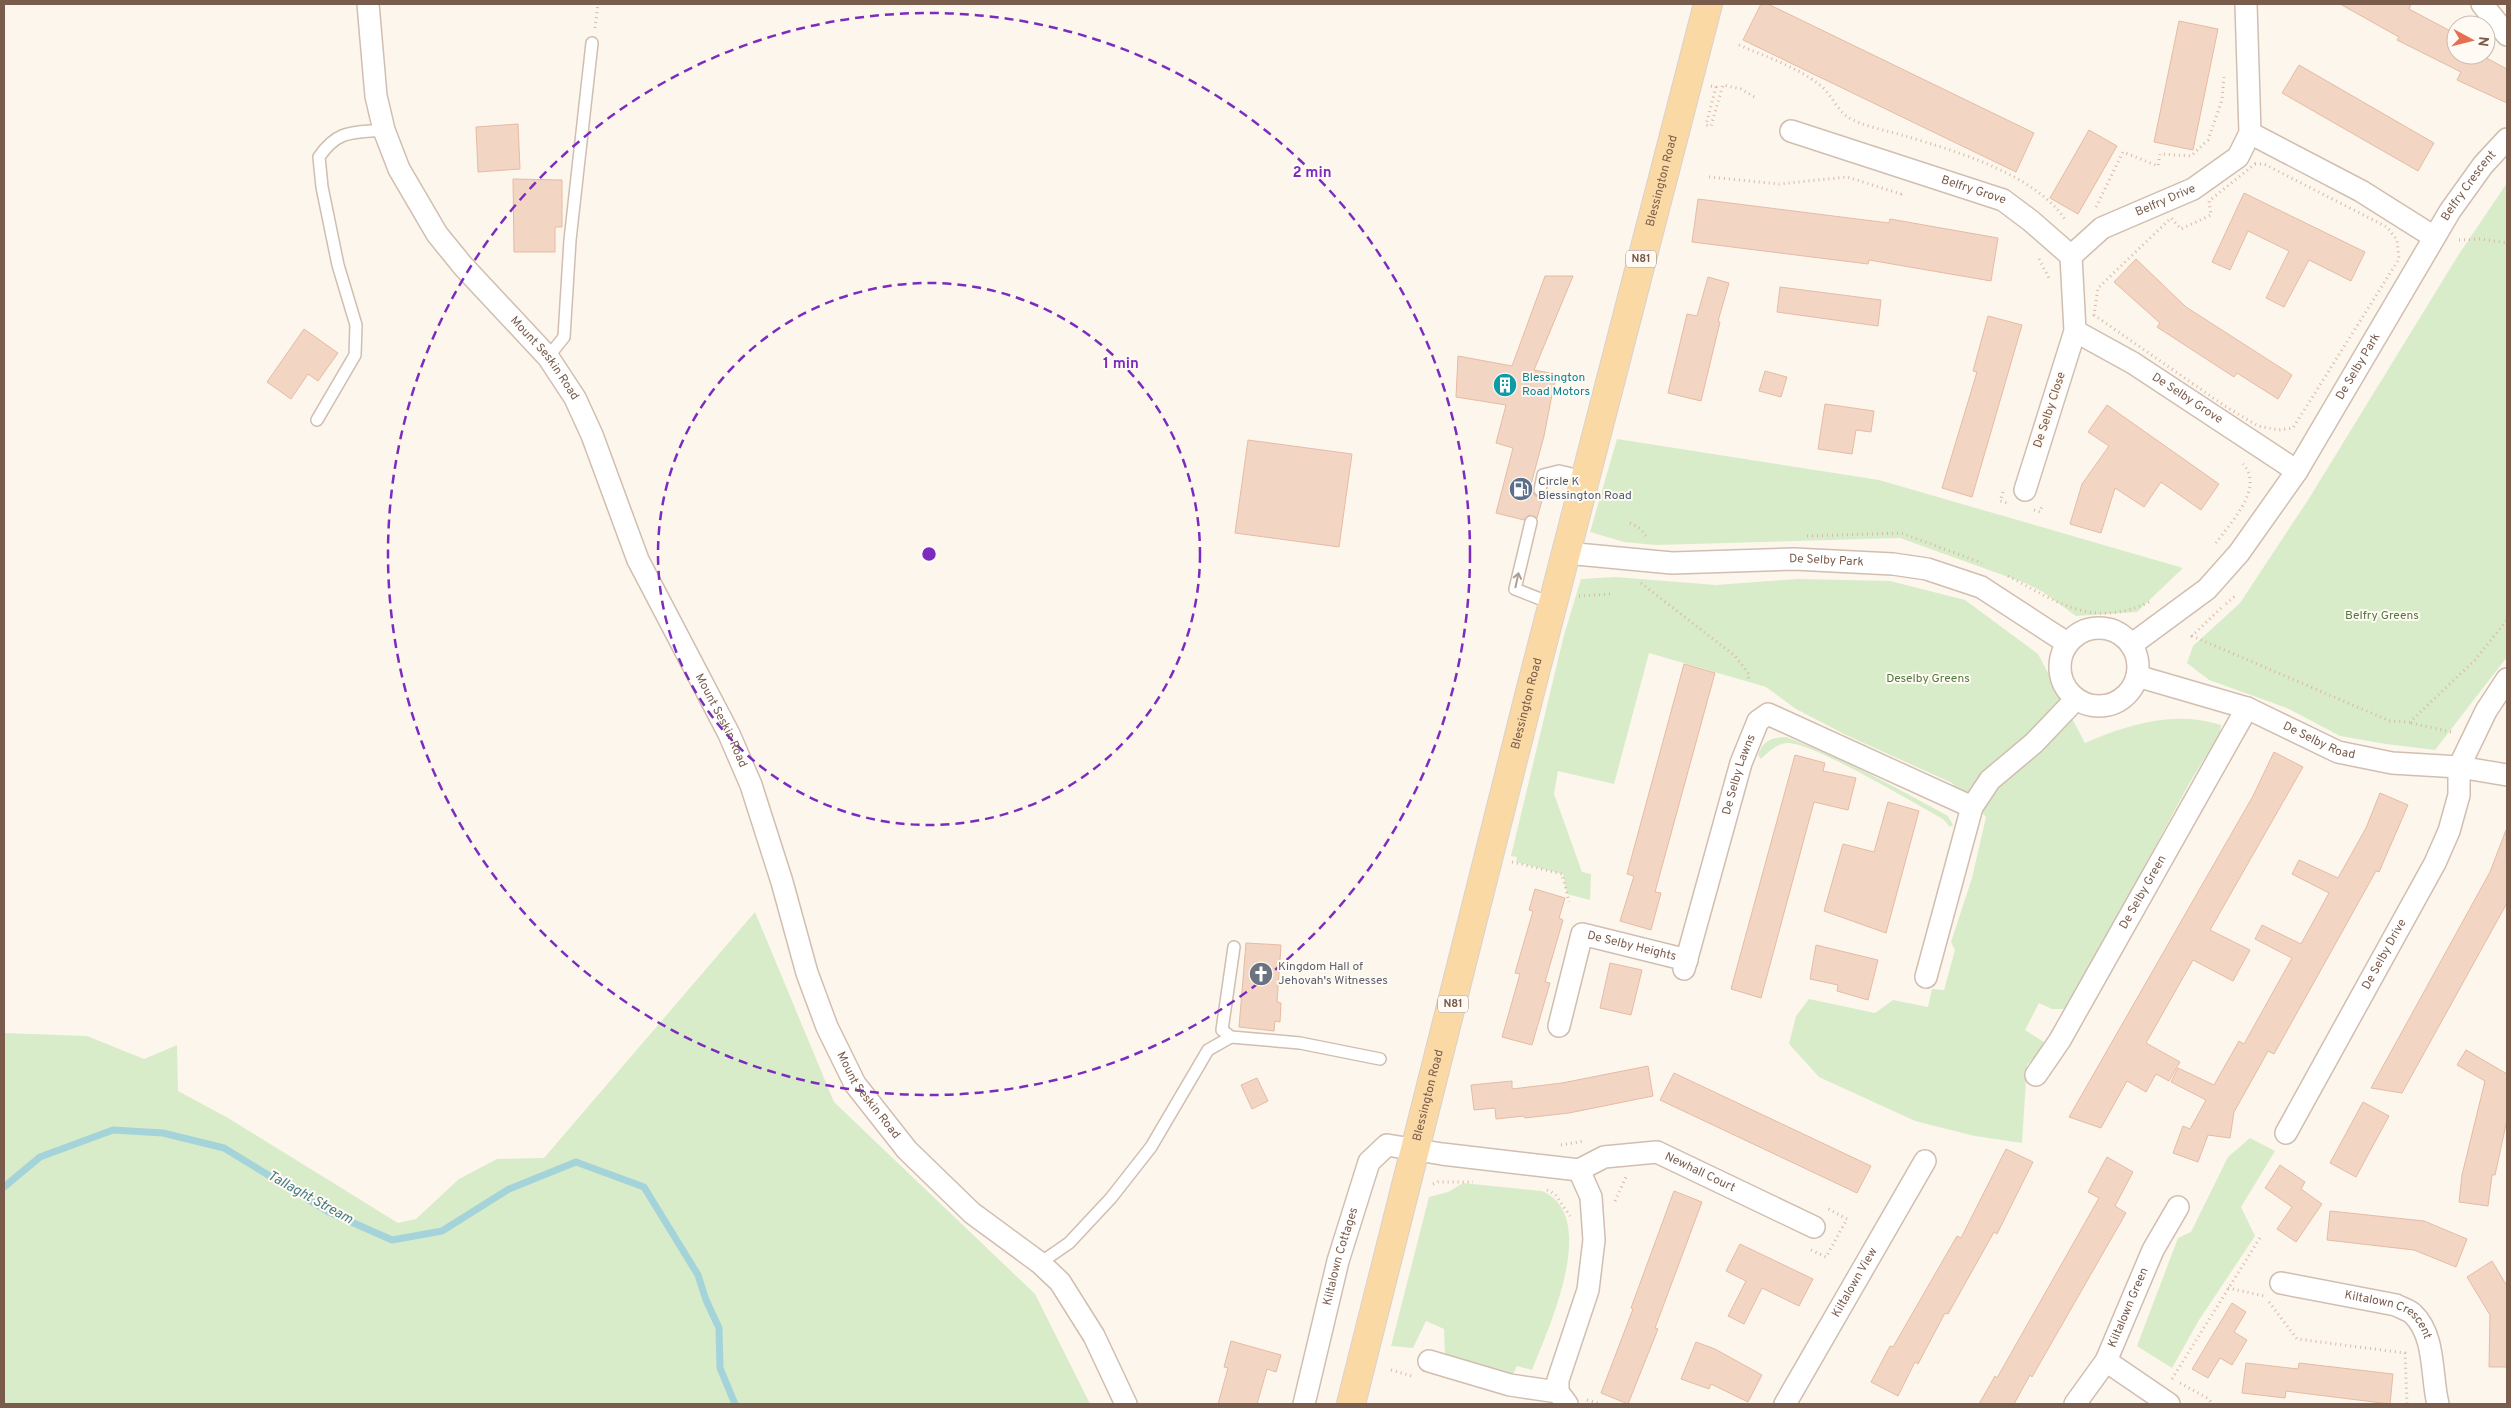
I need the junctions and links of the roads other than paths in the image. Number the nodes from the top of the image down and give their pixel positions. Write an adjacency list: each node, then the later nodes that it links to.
1 (368, 4): 7 (street, Mount Seskin Road)
2 (1708, 4): 17 (main road, Blessington Road / N81)
3 (2246, 4): 9 (street)
4 (2482, 4): 5 (street)
5 (2507, 35)
6 (592, 44): 14 (lane)
7 (384, 130): 14 (street, Mount Seskin Road); 15 (lane)
8 (1791, 131): 12 (street, Belfry Grove)
9 (2250, 132): 11 (street); 12 (street, Belfry Drive)
10 (2507, 138): 11 (street, Belfry Crescent)
11 (2434, 236): 16 (street, De Selby Park)
12 (2071, 256): 13 (street)
13 (2075, 331): 16 (street, De Selby Grove); 19 (street, De Selby Close)
14 (548, 357): 45 (street, Mount Seskin Road)
15 (317, 420)
16 (2296, 471): 24 (street, De Selby Park)
17 (1586, 478): 18 (lane); 21 (main road, Blessington Road / N81)
18 (1540, 490)
19 (2023, 494)
20 (1531, 522): 22 (lane, one-way to 20)
21 (1566, 553): 22 (main road, Blessington Road / N81); 23 (street, De Selby Park)
22 (1562, 600): 40 (main road, Blessington Road / N81)
23 (2067, 643): 24 (street); 27 (street)
24 (2131, 645): 25 (street)
25 (2137, 676): 27 (street); 28 (street, De Selby Road)
26 (2507, 679): 29 (street)
27 (2076, 699): 31 (street)
28 (2247, 708): 29 (street, De Selby Road); 38 (street, De Selby Green)
29 (2459, 767): 30 (street, De Selby Road); 39 (street, De Selby Drive)
30 (2507, 775)
31 (1972, 807): 33 (street, De Selby Lawns); 34 (street)
32 (1234, 947): 36 (lane)
33 (1686, 964): 35 (street, De Selby Heights)
34 (1926, 977)
35 (1559, 1026)
36 (1231, 1037): 37 (lane); 45 (lane)
37 (1380, 1059)
38 (2036, 1075)
39 (2286, 1133)
40 (1417, 1149): 42 (street); 51 (street, Kiltalown Cottages); 52 (main road, Blessington Road / N81)
41 (1925, 1161): 53 (street, Kiltalown View)
42 (1579, 1170): 44 (street, Newhall Court); 49 (street)
43 (2178, 1207): 48 (street, Kiltalown Green)
44 (1814, 1227)
45 (1040, 1263): 50 (street, Mount Seskin Road)
46 (2281, 1282): 56 (street, Kiltalown Crescent)
47 (1429, 1361): 49 (street)
48 (2106, 1361): 54 (street, Kiltalown Green); 55 (street)
49 (1570, 1398)
50 (1126, 1404)
51 (1304, 1404)
52 (1351, 1404)
53 (1785, 1404)
54 (2075, 1404)
55 (2169, 1404)
56 (2438, 1404)

